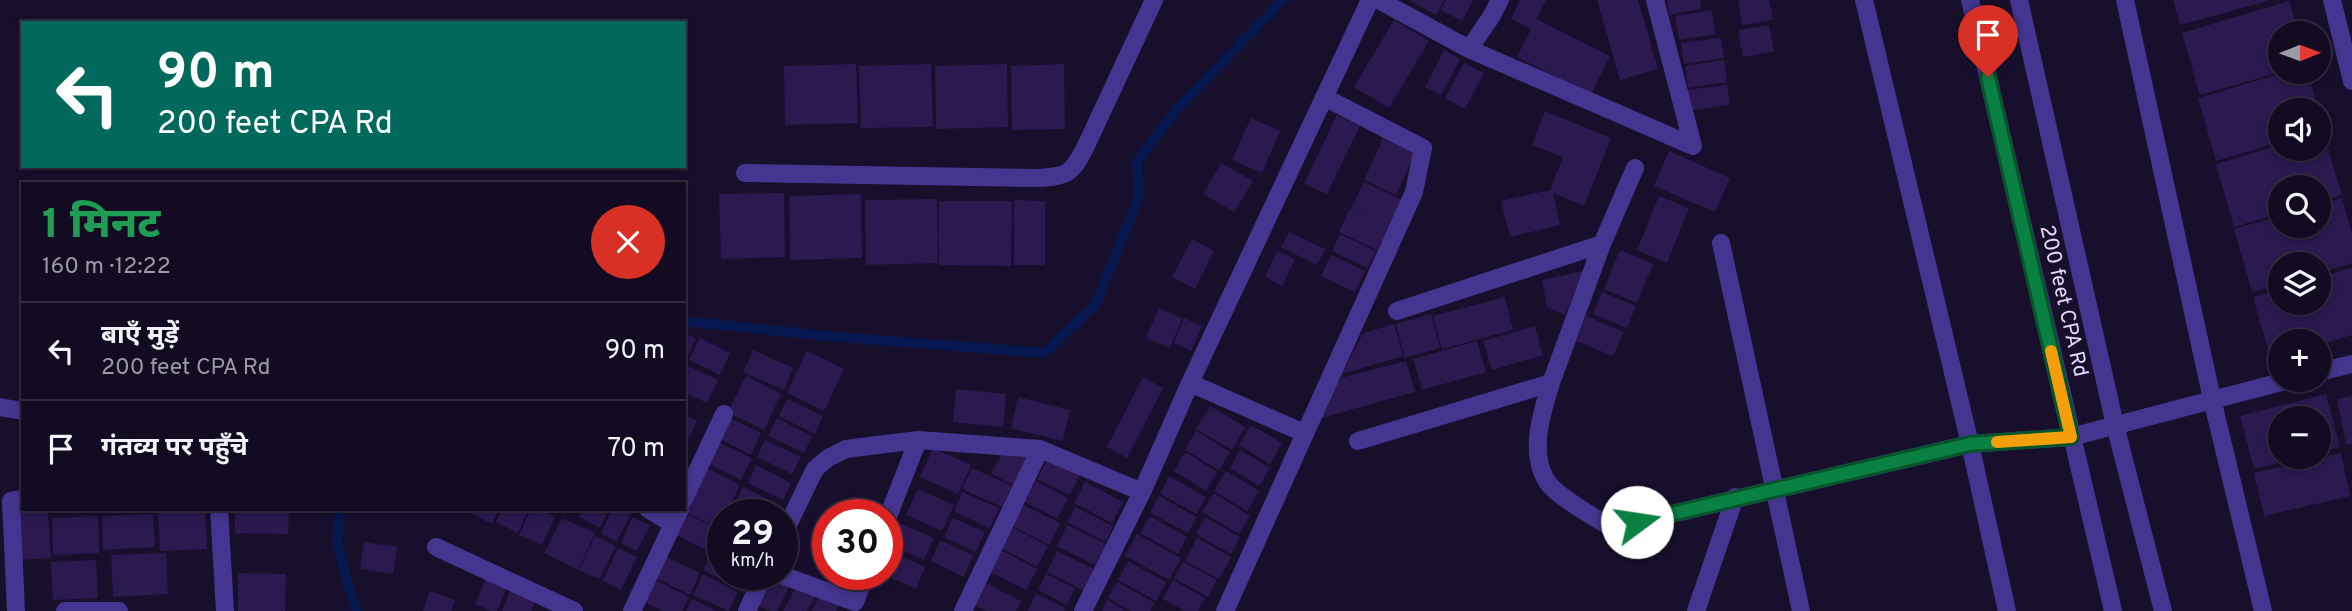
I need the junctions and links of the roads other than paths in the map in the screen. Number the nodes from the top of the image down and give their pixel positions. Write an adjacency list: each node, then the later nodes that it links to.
1 (1154, 0): 15 (street)
2 (1370, 0): 13 (street)
3 (1379, 0): 11 (street)
4 (1500, 0): 11 (street)
5 (1655, 0): 11 (street)
6 (1864, 0): 33 (street)
7 (1970, 0): 30 (street, 200 feet CPA Rd)
8 (2019, 0): 28 (street)
9 (2125, 0): 24 (street)
10 (2332, 0): 12 (street)
11 (1469, 49)
12 (2352, 80)
13 (1324, 97): 21 (street); 29 (street)
14 (1635, 168): 17 (street)
15 (746, 173)
16 (1721, 243): 35 (street)
17 (1602, 244): 18 (street); 22 (street)
18 (1397, 312)
19 (2352, 364): 20 (street)
20 (2331, 369)
21 (1190, 383): 29 (street); 36 (street)
22 (1550, 383): 32 (street); 38 (street)
23 (2268, 385): 24 (street)
24 (2212, 399): 28 (street); 65 (street)
25 (0, 407): 26 (street)
26 (21, 411)
27 (724, 414): 37 (street)
28 (2115, 425): 30 (street); 64 (street)
29 (1304, 433): 59 (street)
30 (2071, 437): 33 (street); 63 (street, 200 feet CPA Rd)
31 (918, 440): 34 (street); 40 (street); 41 (street)
32 (1358, 441)
33 (1970, 444): 35 (street); 62 (street)
34 (1040, 449): 36 (street); 57 (street)
35 (1776, 489): 38 (street); 61 (street)
36 (1142, 492): 58 (street)
37 (686, 495)
38 (1735, 497): 60 (street)
39 (21, 499): 49 (street)
40 (895, 499)
41 (798, 504)
42 (219, 511): 53 (street)
43 (655, 511): 44 (street)
44 (676, 517): 55 (street)
45 (436, 547): 54 (street)
46 (757, 590): 56 (street)
47 (822, 590): 48 (street)
48 (860, 590)
49 (16, 611)
50 (65, 611): 51 (street)
51 (98, 611): 52 (street)
52 (120, 611)
53 (225, 611)
54 (573, 611)
55 (632, 611)
56 (747, 611)
57 (963, 611)
58 (1083, 611)
59 (1225, 611)
60 (1696, 611)
61 (1801, 611)
62 (2007, 611)
63 (2113, 611)
64 (2163, 611)
65 (2263, 611)

